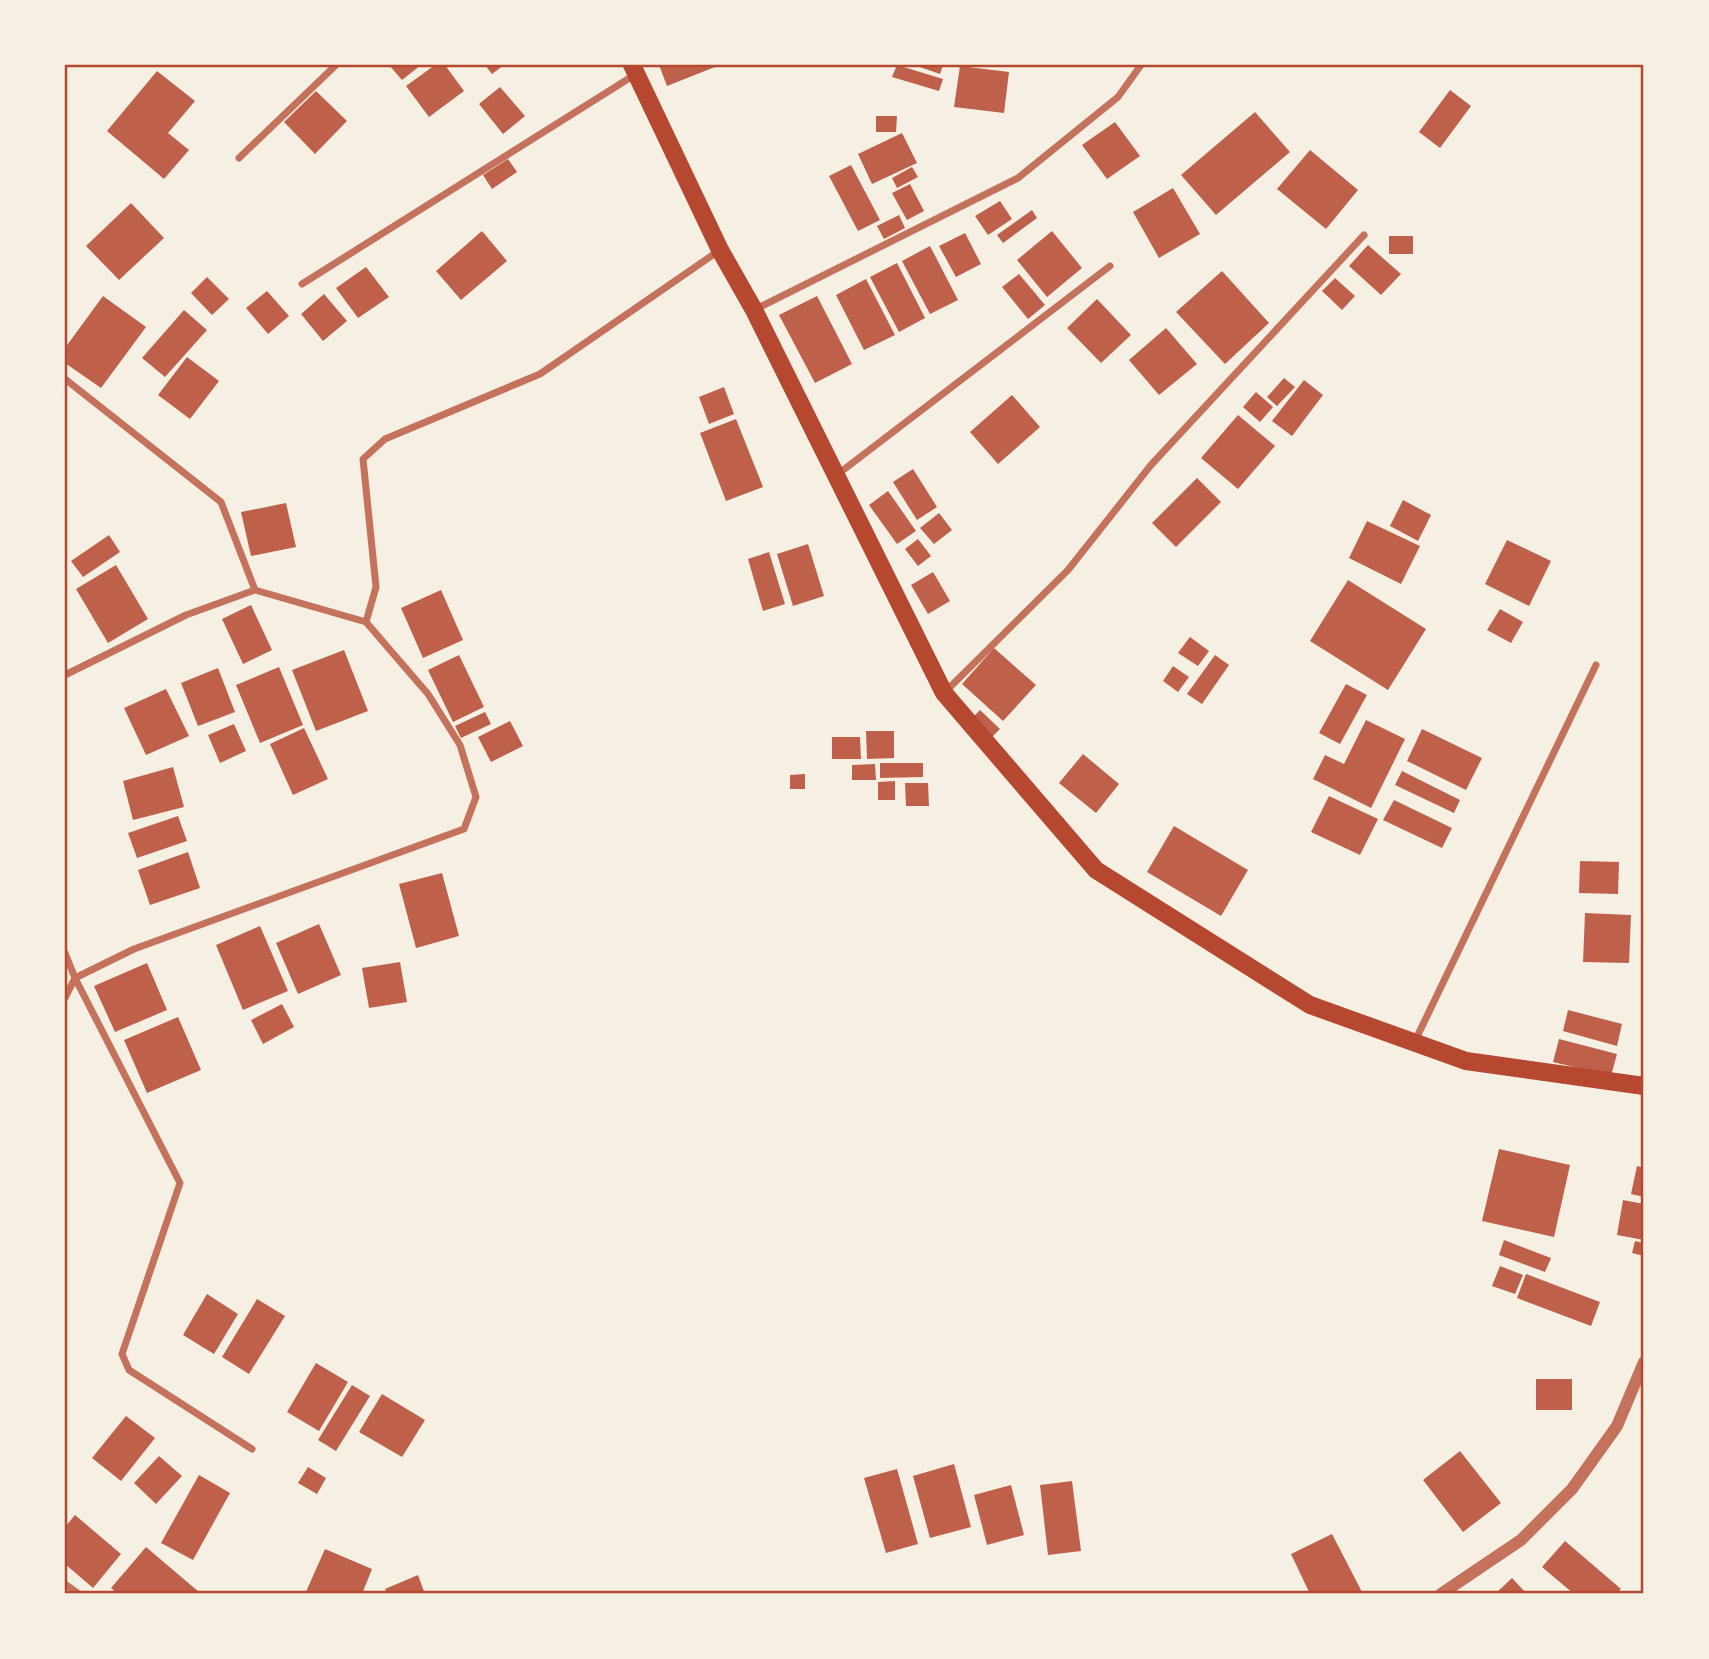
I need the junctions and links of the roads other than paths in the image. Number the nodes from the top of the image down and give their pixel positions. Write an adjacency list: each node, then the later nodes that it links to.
1 (336, 65): 4 (street)
2 (1141, 65): 9 (street)
3 (634, 69): 6 (main road); 8 (street)
4 (239, 158)
5 (1364, 234): 16 (street)
6 (720, 250): 9 (main road); 13 (street)
7 (1110, 266): 11 (street)
8 (302, 284)
9 (754, 310): 11 (main road)
10 (65, 379): 12 (street)
11 (835, 476): 16 (main road)
12 (255, 590): 13 (street); 15 (street)
13 (366, 622): 18 (street)
14 (1596, 665): 20 (street)
15 (65, 676)
16 (944, 693): 20 (main road)
17 (65, 953): 18 (street)
18 (75, 978): 19 (street); 23 (street)
19 (65, 998)
20 (1414, 1044): 21 (main road)
21 (1644, 1086)
22 (1644, 1362): 26 (street)
23 (252, 1449)
24 (65, 1584): 25 (street)
25 (79, 1594)
26 (1440, 1594)

